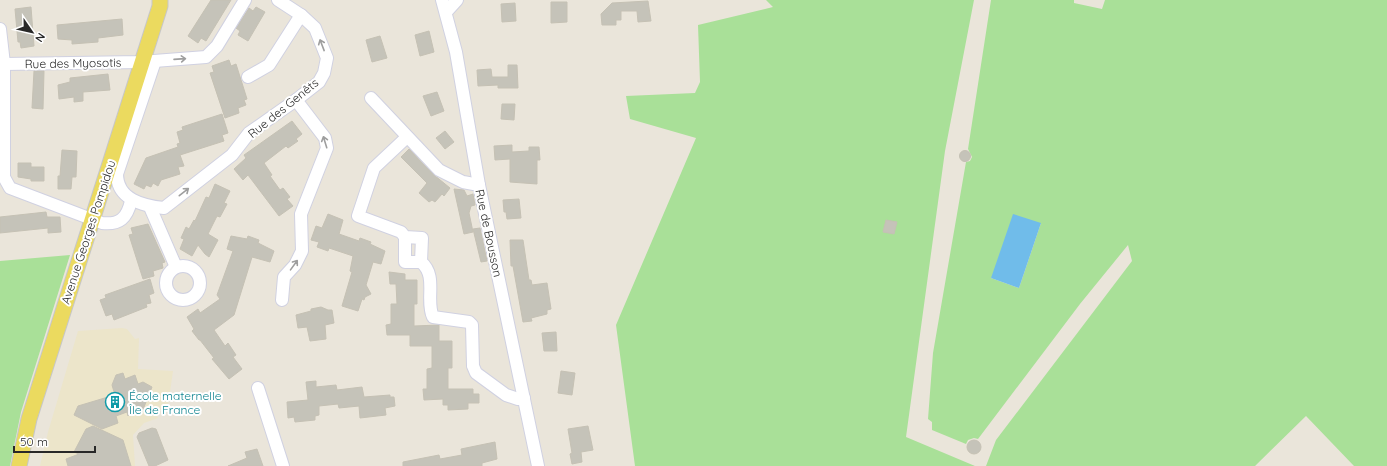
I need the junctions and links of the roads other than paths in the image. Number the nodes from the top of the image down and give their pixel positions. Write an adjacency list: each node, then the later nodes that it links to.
1 (160, 0): 8 (main road, Avenue Georges Pompidou)
2 (245, 0): 8 (street, Rue des Myosotis, one-way to 2)
3 (278, 0): 6 (street, Rue des Genêts)
4 (457, 0): 5 (street)
5 (445, 6): 14 (street, Rue de Bousson)
6 (301, 15): 10 (street); 12 (street, Rue des Genêts, one-way to 6)
7 (0, 29): 9 (street)
8 (148, 62): 9 (street, Rue des Myosotis); 15 (street); 17 (main road, Avenue Georges Pompidou)
9 (4, 64): 17 (street)
10 (248, 77)
11 (371, 98): 13 (street)
12 (296, 100): 16 (street, Rue des Genêts, one-way to 12); 21 (street, one-way to 12)
13 (407, 137): 14 (street); 18 (street)
14 (479, 185): 23 (street, Rue de Bousson)
15 (131, 201): 16 (street, Rue des Genêts); 17 (street)
16 (150, 207): 20 (street)
17 (92, 219): 24 (main road, Avenue Georges Pompidou)
18 (404, 237): 19 (street); 19 (street)
19 (421, 262): 23 (street)
20 (176, 268)
21 (282, 300)
22 (258, 388): 25 (street)
23 (524, 398): 26 (street, Rue de Bousson)
24 (19, 466)
25 (283, 466)
26 (538, 466)

